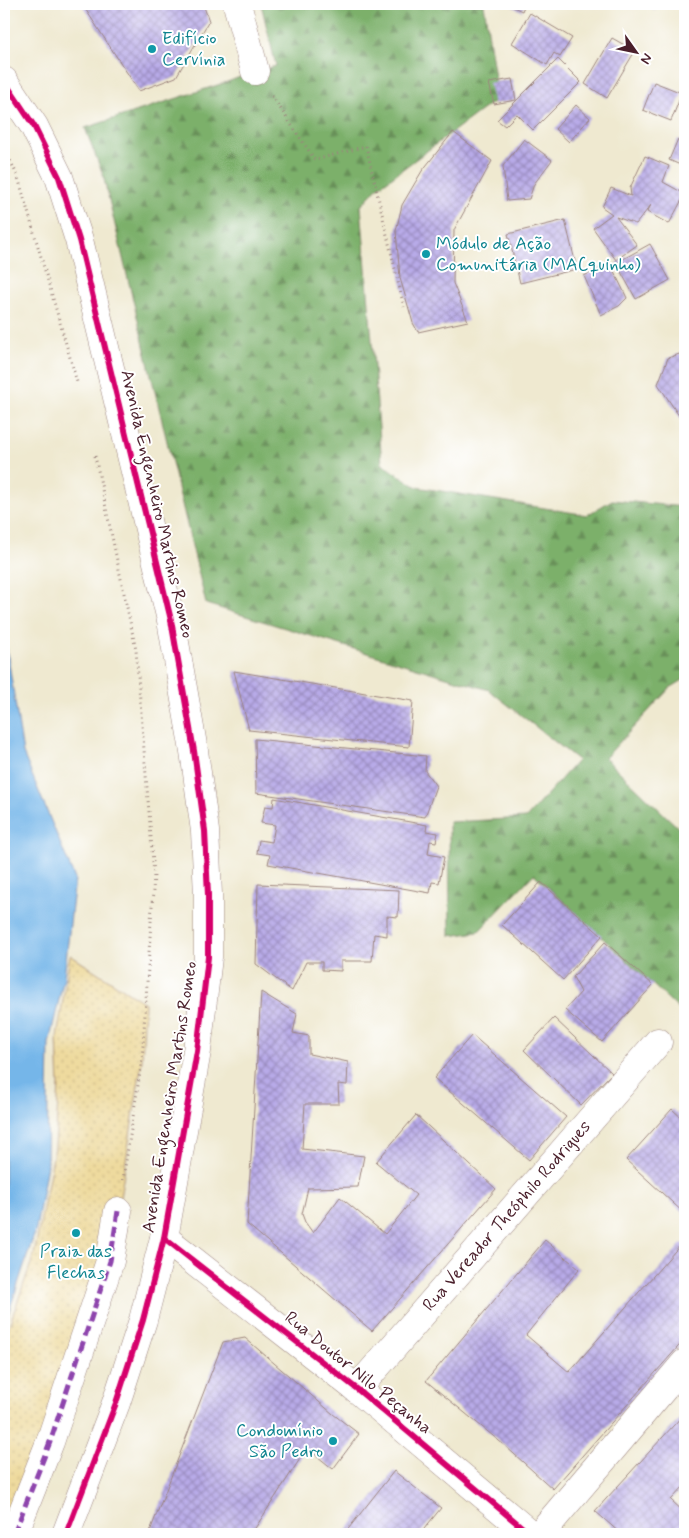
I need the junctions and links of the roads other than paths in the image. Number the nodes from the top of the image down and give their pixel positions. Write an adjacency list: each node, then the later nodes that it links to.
1 (236, 4): 2 (street)
2 (256, 71)
3 (4, 81): 6 (street, Avenida Engenheiro Martins Romeo)
4 (658, 1042): 8 (street, Rua Vereador Theóphilo Rodrigues)
5 (118, 1211): 9 (street)
6 (164, 1238): 8 (street, Rua Doutor Nilo Peçanha); 10 (street, Avenida Engenheiro Martins Romeo)
7 (685, 1363): 12 (street)
8 (357, 1390): 11 (street, Rua Doutor Nilo Peçanha)
9 (14, 1534)
10 (66, 1534)
11 (530, 1534)
12 (540, 1534)

